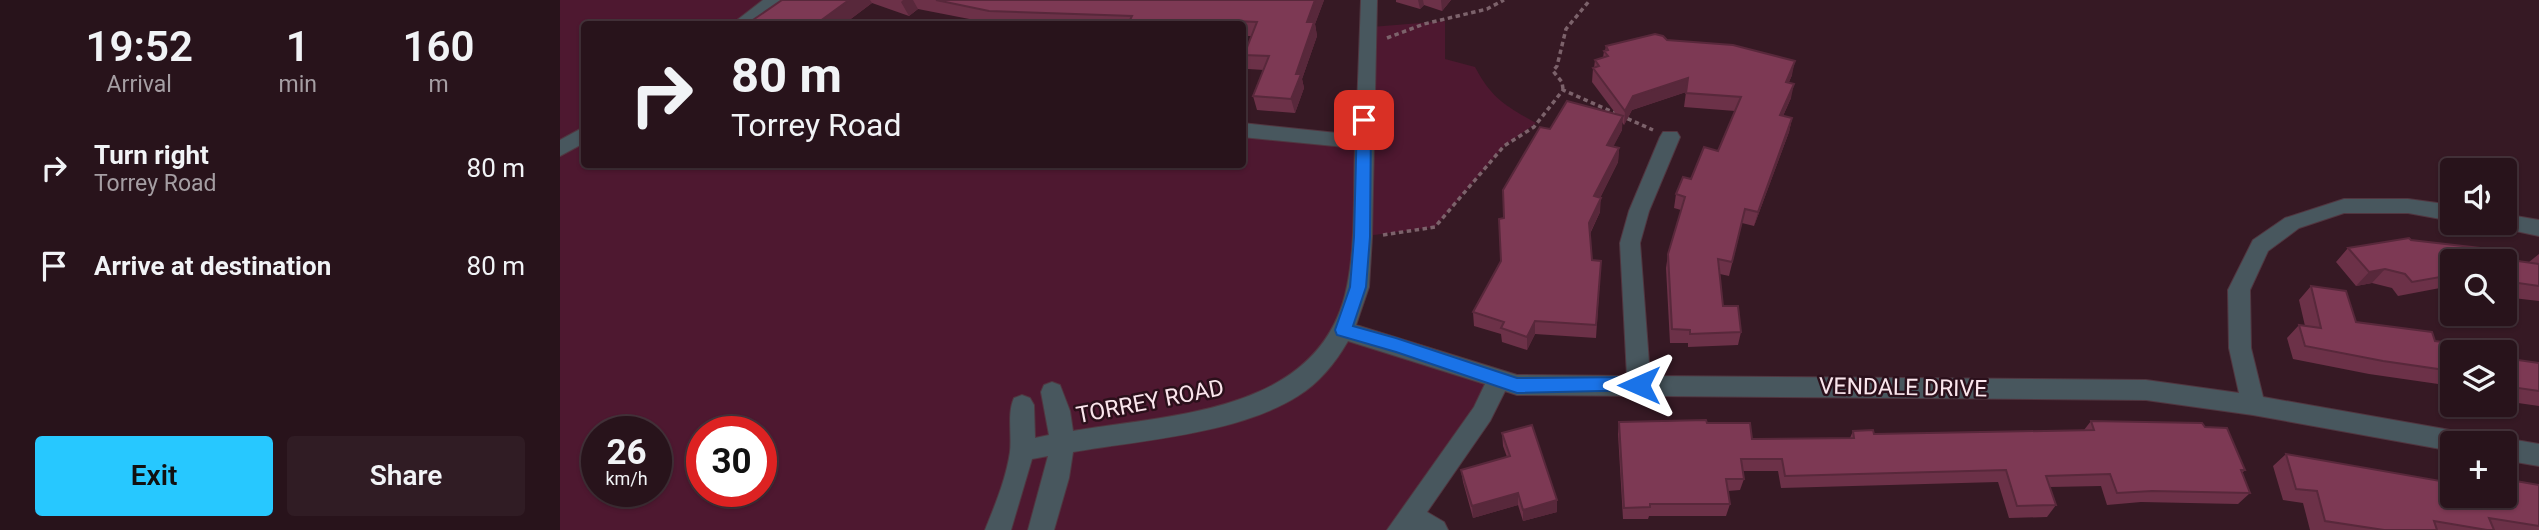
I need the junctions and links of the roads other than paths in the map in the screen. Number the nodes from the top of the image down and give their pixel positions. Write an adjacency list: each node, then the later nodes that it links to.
1 (774, 0): 3 (street)
2 (1369, 0): 7 (street, TORREY ROAD)
3 (744, 21)
4 (1246, 130): 7 (street)
5 (581, 136): 8 (street)
6 (1670, 137): 14 (street)
7 (1363, 142): 12 (street, TORREY ROAD)
8 (560, 149)
9 (2440, 211): 17 (street)
10 (2517, 224): 11 (street)
11 (2539, 228)
12 (1343, 330): 13 (street, VENDALE DRIVE); 19 (street, TORREY ROAD)
13 (1499, 379): 14 (street, VENDALE DRIVE); 23 (street)
14 (1639, 385): 17 (street, VENDALE DRIVE)
15 (1052, 392): 19 (street)
16 (1022, 405): 20 (street)
17 (2253, 405): 18 (street, VENDALE DRIVE)
18 (2440, 438)
19 (1062, 445): 20 (street, TORREY ROAD); 25 (street)
20 (1024, 450): 24 (street)
21 (2517, 452): 22 (street)
22 (2539, 456)
23 (1405, 523): 26 (street)
24 (998, 530)
25 (1041, 530)
26 (1435, 530)

